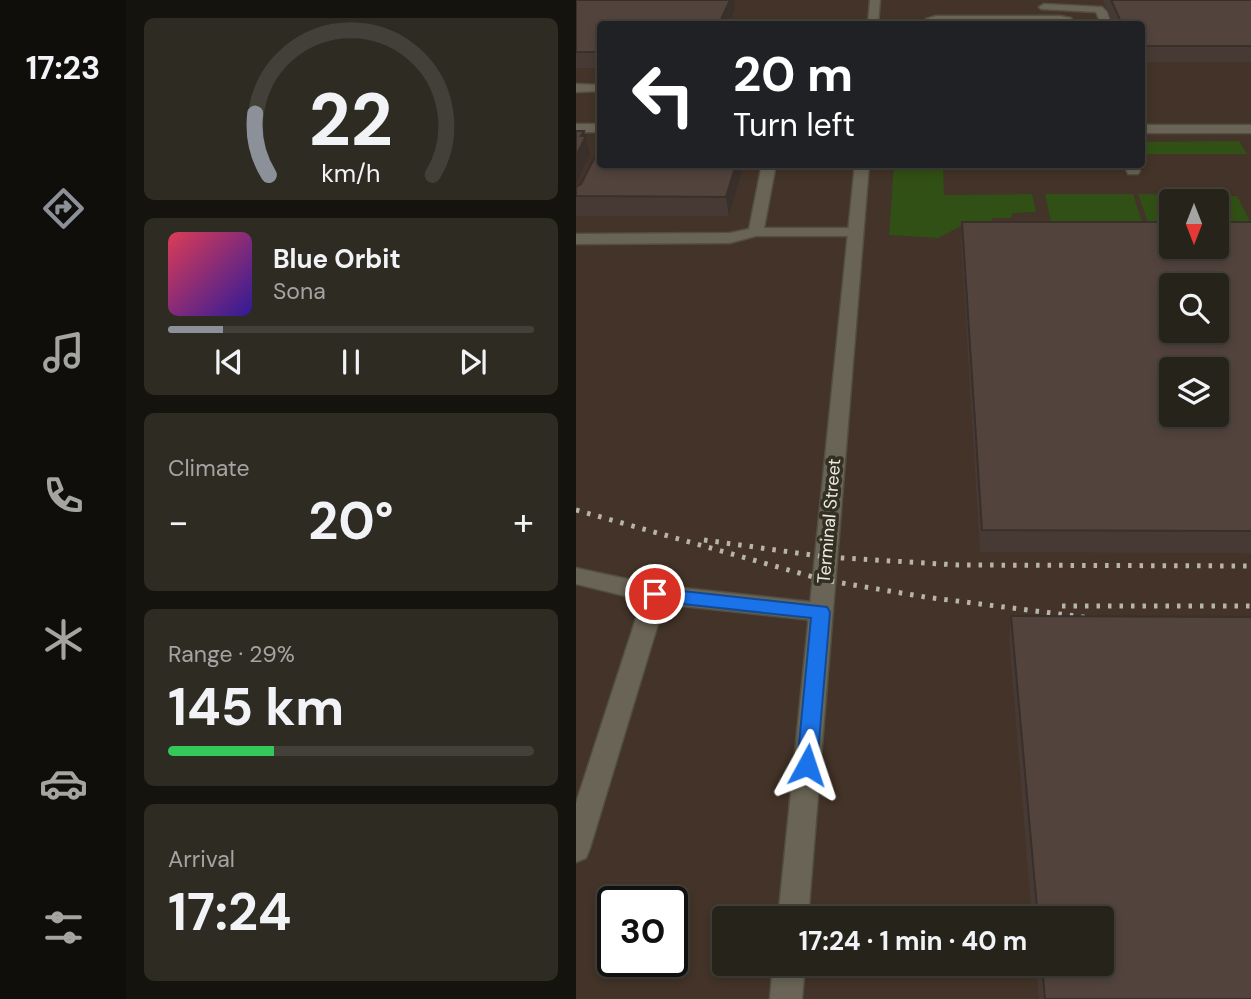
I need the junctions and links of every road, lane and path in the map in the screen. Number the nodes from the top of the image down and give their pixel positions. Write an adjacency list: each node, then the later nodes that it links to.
1 (875, 0): 3 (street)
2 (1028, 7): 6 (street)
3 (873, 21)
4 (930, 21): 5 (street)
5 (1068, 21)
6 (1105, 21)
7 (576, 88): 8 (street)
8 (597, 88)
9 (576, 128): 10 (street)
10 (597, 128)
11 (1145, 128): 12 (street)
12 (1250, 131)
13 (767, 168): 15 (street)
14 (862, 168): 16 (street, Terminal Street)
15 (756, 232): 16 (street); 17 (street)
16 (856, 232): 20 (street, Terminal Street)
17 (576, 239)
18 (576, 576): 19 (street)
19 (655, 594): 20 (street); 21 (street)
20 (821, 612): 22 (street, Terminal Street)
21 (576, 848)
22 (794, 906)
23 (788, 976): 24 (street)
24 (786, 999)

